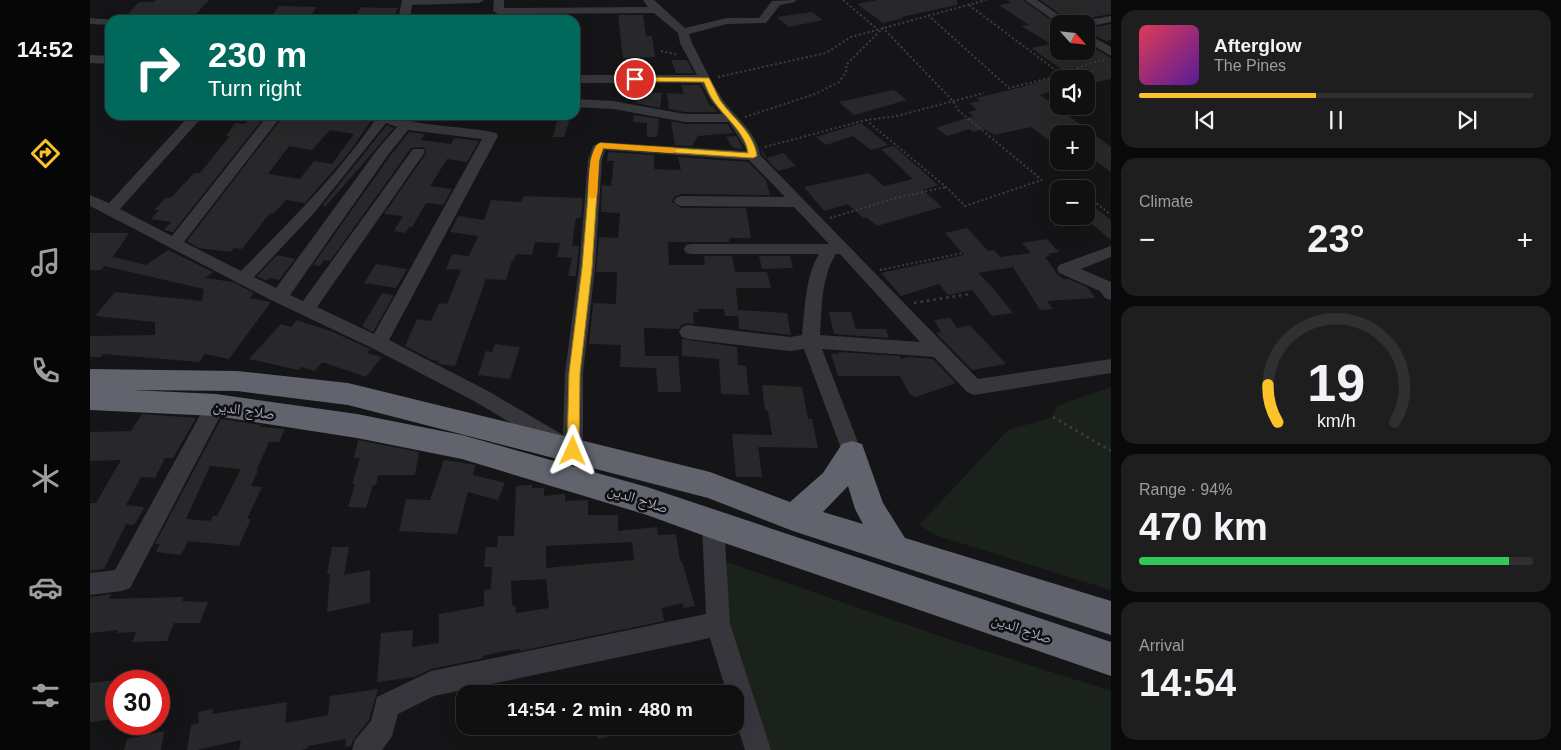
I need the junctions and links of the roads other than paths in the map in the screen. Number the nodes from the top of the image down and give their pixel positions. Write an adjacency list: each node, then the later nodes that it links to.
1 (479, 0): 5 (street)
2 (499, 0): 7 (street)
3 (791, 0): 6 (street)
4 (1030, 0): 9 (street)
5 (406, 1): 8 (street)
6 (775, 2): 14 (street)
7 (653, 5): 14 (street)
8 (405, 15)
9 (1053, 15)
10 (1111, 19): 13 (street)
11 (90, 21): 12 (street)
12 (105, 22)
13 (1095, 22)
14 (682, 32): 20 (street)
15 (1095, 42): 16 (street)
16 (1111, 52)
17 (90, 59): 18 (street)
18 (105, 60)
19 (580, 79): 20 (street)
20 (706, 80): 22 (street)
21 (580, 103): 22 (street)
22 (733, 119): 28 (street)
23 (192, 120): 33 (street)
24 (271, 120): 34 (street)
25 (382, 120): 38 (street)
26 (390, 120): 27 (street)
27 (405, 125): 40 (street); 44 (street)
28 (752, 151): 32 (street); 50 (street)
29 (418, 152): 41 (street)
30 (90, 200): 33 (street)
31 (681, 201): 32 (street)
32 (796, 202): 36 (street)
33 (111, 210): 34 (street)
34 (174, 244): 38 (street)
35 (692, 249): 36 (street)
36 (838, 249): 43 (street); 45 (street)
37 (1111, 251): 39 (street)
38 (244, 278): 40 (street)
39 (1111, 294)
40 (279, 297): 41 (street)
41 (306, 309): 44 (street)
42 (688, 332): 43 (street)
43 (810, 341): 45 (street); 51 (street)
44 (378, 342): 50 (street)
45 (940, 350): 46 (street)
46 (1111, 366)
47 (90, 379): 50 (highway, صلاح الدين)
48 (90, 399): 49 (highway, صلاح الدين)
49 (216, 405): 53 (highway, صلاح الدين); 55 (street)
50 (573, 451): 52 (highway, صلاح الدين)
51 (852, 453): 52 (highway); 54 (highway)
52 (793, 517): 54 (highway, صلاح الدين)
53 (713, 525): 57 (street); 58 (highway, صلاح الدين)
54 (895, 550): 56 (highway, صلاح الدين)
55 (90, 584)
56 (1111, 618)
57 (718, 624): 59 (street); 60 (street)
58 (1111, 659)
59 (364, 750)
60 (758, 750)

